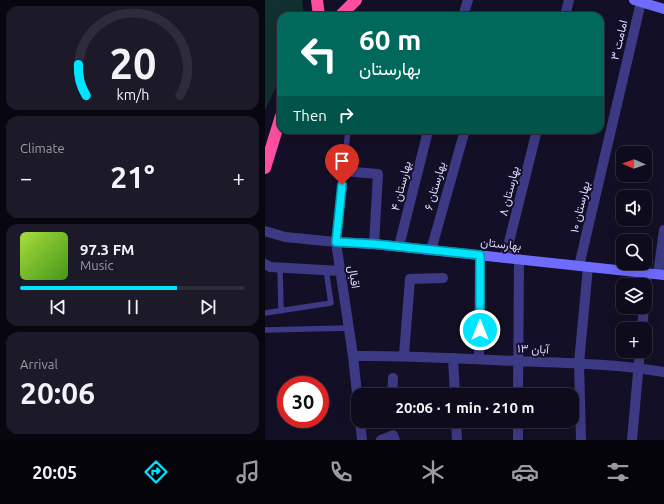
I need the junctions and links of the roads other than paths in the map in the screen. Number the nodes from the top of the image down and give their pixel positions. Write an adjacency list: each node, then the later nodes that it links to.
1 (317, 0): 7 (highway)
2 (356, 0): 8 (highway)
3 (467, 0): 9 (street)
4 (569, 0): 10 (street)
5 (638, 1): 6 (street); 18 (street, امامت ۳)
6 (664, 9)
7 (318, 12)
8 (344, 12)
9 (464, 12)
10 (566, 12)
11 (277, 118): 17 (highway)
12 (277, 129): 19 (highway)
13 (348, 134): 20 (lane, اقبال)
14 (427, 134): 25 (street, بهارستان ۴)
15 (464, 134): 26 (street, بهارستان ۶)
16 (536, 134): 28 (street, بهارستان ۸)
17 (265, 144)
18 (605, 154): 31 (street, بهارستان ۱۰)
19 (265, 168)
20 (343, 171): 23 (lane, اقبال); 24 (street)
21 (664, 230): 36 (street)
22 (265, 231): 23 (street)
23 (336, 242): 24 (street, بهارستان); 34 (street, اقبال)
24 (374, 244): 25 (street, بهارستان)
25 (399, 246): 26 (street, بهارستان)
26 (431, 250): 27 (street, بهارستان)
27 (480, 255): 28 (street, بهارستان); 47 (street)
28 (505, 258): 29 (street, بهارستان)
29 (519, 259): 31 (street, بهارستان); 48 (street)
30 (265, 264): 32 (street)
31 (584, 266): 35 (street, بهارستان); 49 (street, بهارستان ۱۰)
32 (280, 268): 33 (street); 39 (lane)
33 (326, 270): 34 (street); 39 (lane)
34 (340, 271): 41 (street, اقبال)
35 (647, 273): 36 (street, بهارستان); 38 (street)
36 (661, 275)
37 (443, 278): 43 (street)
38 (647, 278)
39 (281, 311): 40 (lane)
40 (265, 313)
41 (349, 328): 42 (lane); 44 (street, اقبال)
42 (265, 330)
43 (405, 355): 44 (street, ۱۳ آبان); 45 (street, ۱۳ آبان)
44 (353, 356): 53 (street, اقبال)
45 (453, 358): 47 (street, ۱۳ آبان); 55 (street)
46 (640, 358): 50 (street)
47 (479, 360): 48 (street, ۱۳ آبان)
48 (518, 361): 49 (street, ۱۳ آبان); 56 (street)
49 (579, 363): 50 (street, ۱۳ آبان); 65 (street, بهارستان ۱۰)
50 (639, 368): 51 (street, ۱۳ آبان); 66 (street)
51 (664, 372)
52 (393, 378): 54 (street)
53 (356, 388)
54 (392, 388)
55 (455, 388)
56 (518, 388)
57 (361, 428): 60 (street)
58 (456, 428): 63 (street)
59 (518, 428): 64 (street)
60 (362, 440)
61 (381, 440): 62 (street)
62 (395, 440)
63 (457, 440)
64 (518, 440)
65 (581, 440)
66 (632, 440)

